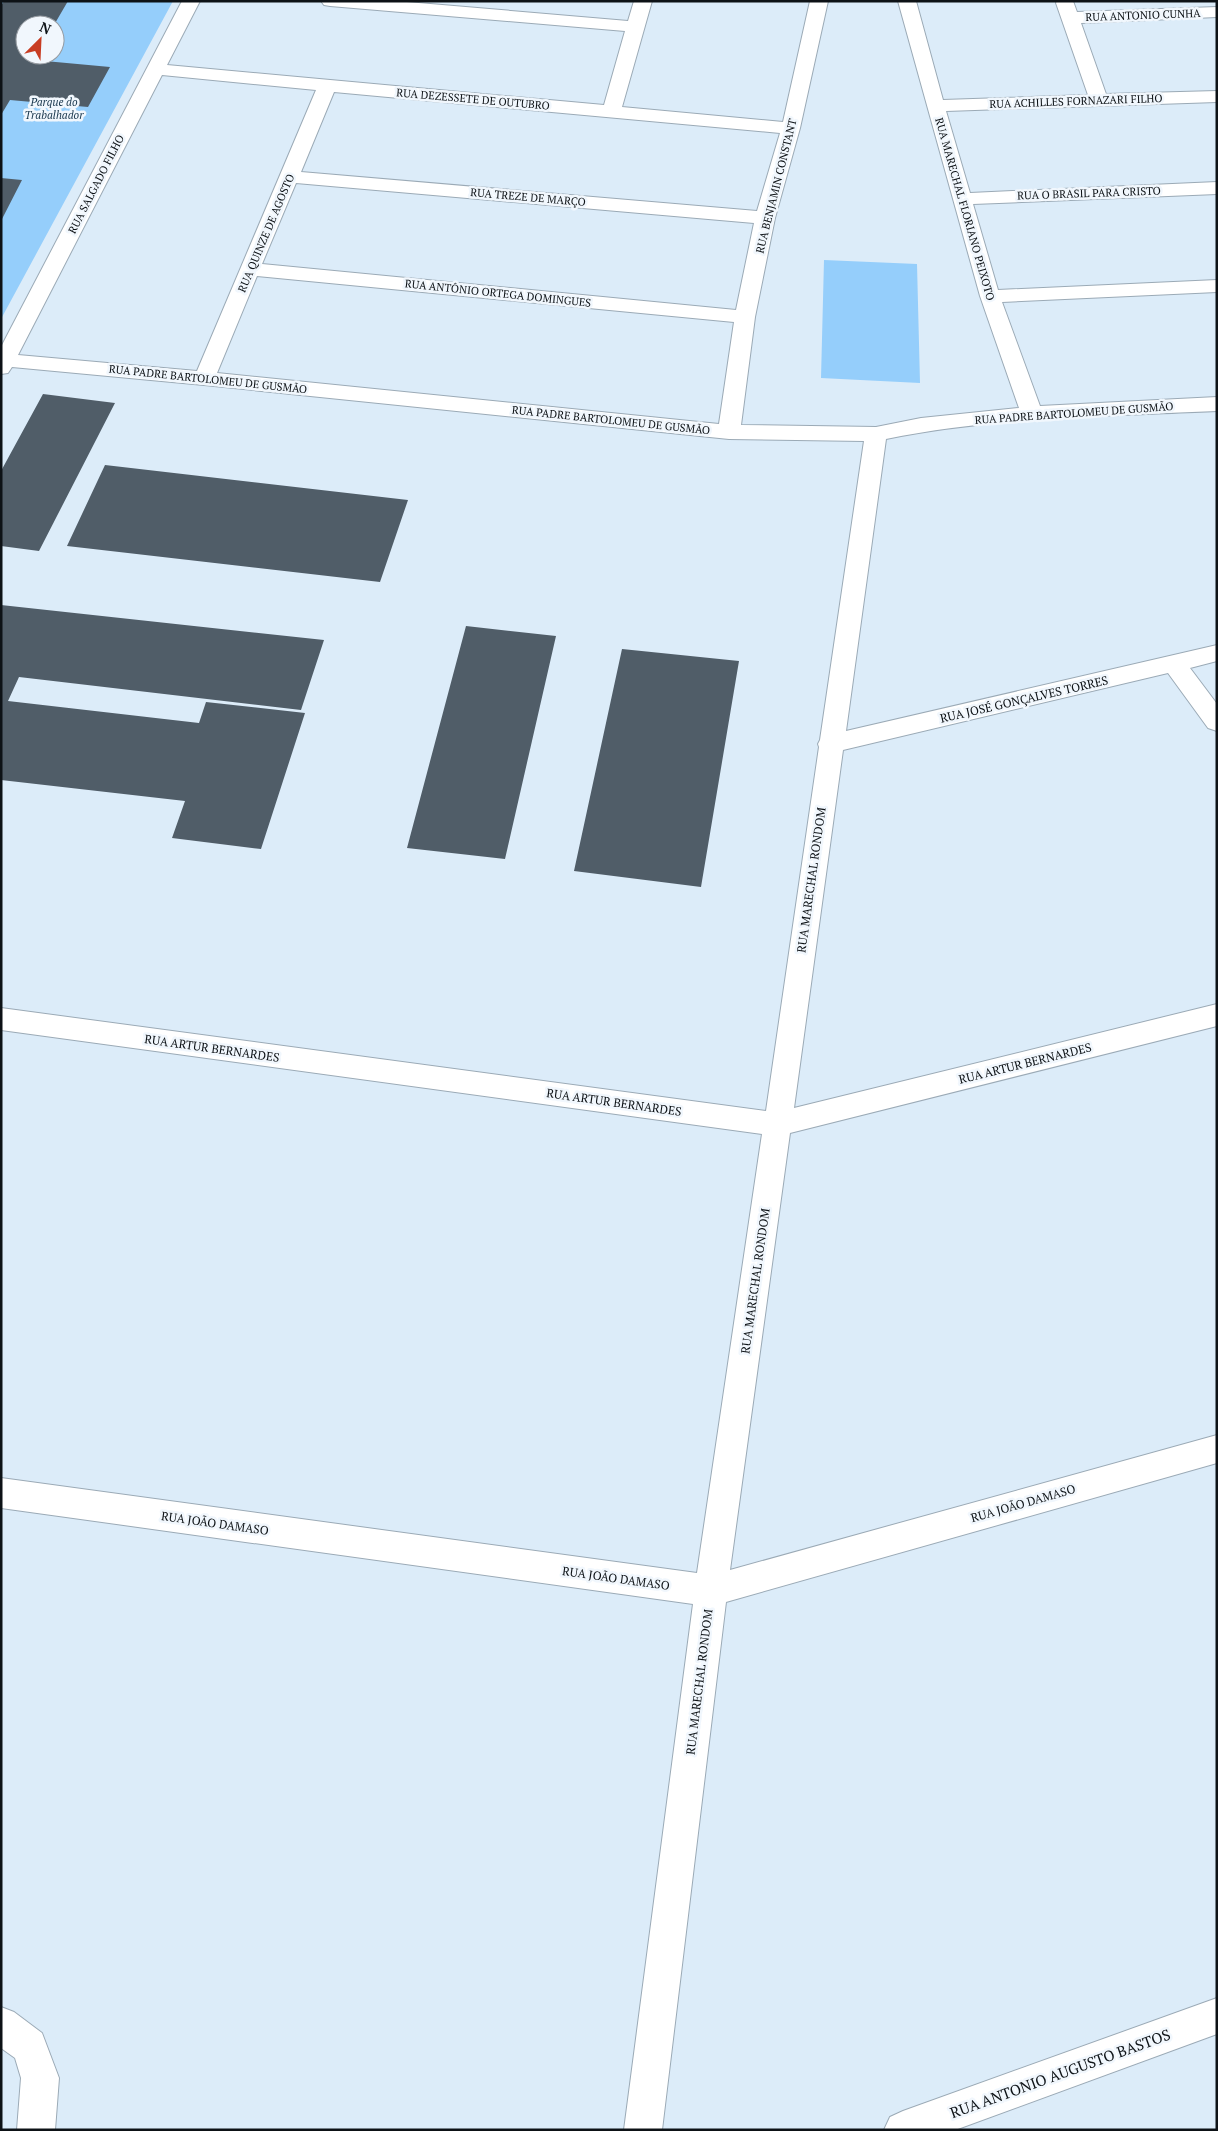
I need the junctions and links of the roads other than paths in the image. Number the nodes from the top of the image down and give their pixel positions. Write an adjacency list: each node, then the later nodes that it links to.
1 (191, 1): 9 (street, RUA SALGADO FILHO)
2 (330, 1): 8 (street)
3 (643, 1): 8 (street)
4 (819, 1): 15 (street, RUA BENJAMIN CONSTANT)
5 (907, 1): 13 (street, RUA MARECHAL FLORIANO PEIXOTO)
6 (1067, 9): 7 (street, RUA ANTONIO CUNHA); 12 (street)
7 (1217, 12)
8 (635, 27): 14 (street)
9 (155, 69): 10 (street, RUA DEZESSETE DE OUTUBRO); 24 (street, RUA SALGADO FILHO)
10 (327, 87): 14 (street, RUA DEZESSETE DE OUTUBRO); 16 (street, RUA QUINZE DE AGOSTO)
11 (1217, 96): 12 (street, RUA ACHILLES FORNAZARI FILHO)
12 (1099, 100): 13 (street, RUA ACHILLES FORNAZARI FILHO)
13 (935, 106): 18 (street, RUA MARECHAL FLORIANO PEIXOTO)
14 (612, 110): 15 (street, RUA DEZESSETE DE OUTUBRO)
15 (791, 128): 19 (street, RUA BENJAMIN CONSTANT)
16 (290, 177): 19 (street, RUA TREZE DE MARÇO); 20 (street, RUA QUINZE DE AGOSTO)
17 (1217, 188): 18 (street, RUA O BRASIL PARA CRISTO)
18 (962, 198): 22 (street, RUA MARECHAL FLORIANO PEIXOTO)
19 (765, 218): 23 (street, RUA BENJAMIN CONSTANT)
20 (250, 269): 23 (street, RUA ANTÔNIO ORTEGA DOMINGUES); 25 (street, RUA QUINZE DE AGOSTO)
21 (1217, 286): 22 (street)
22 (990, 296): 27 (street, RUA MARECHAL FLORIANO PEIXOTO)
23 (745, 317): 28 (street, RUA BENJAMIN CONSTANT)
24 (4, 364): 25 (street, RUA PADRE BARTOLOMEU DE GUSMÃO)
25 (204, 378): 28 (street, RUA PADRE BARTOLOMEU DE GUSMÃO)
26 (1217, 404): 27 (street, RUA PADRE BARTOLOMEU DE GUSMÃO)
27 (1032, 414): 29 (street, RUA PADRE BARTOLOMEU DE GUSMÃO)
28 (729, 432): 29 (street, RUA PADRE BARTOLOMEU DE GUSMÃO)
29 (876, 434): 33 (street, RUA MARECHAL RONDOM)
30 (1217, 653): 31 (street, RUA JOSÉ GONÇALVES TORRES)
31 (1174, 664): 32 (street); 33 (street, RUA JOSÉ GONÇALVES TORRES)
32 (1217, 722)
33 (830, 744): 36 (street, RUA MARECHAL RONDOM)
34 (1217, 1015): 36 (street, RUA ARTUR BERNARDES)
35 (1, 1019): 36 (street, RUA ARTUR BERNARDES)
36 (778, 1124): 39 (street, RUA MARECHAL RONDOM)
37 (1217, 1449): 39 (street, RUA JOÃO DAMASO)
38 (1, 1493): 39 (street, RUA JOÃO DAMASO)
39 (711, 1590): 43 (street, RUA MARECHAL RONDOM)
40 (1217, 2016): 44 (street, RUA ANTONIO AUGUSTO BASTOS)
41 (1, 2025): 42 (street)
42 (36, 2130)
43 (643, 2130)
44 (903, 2130)

